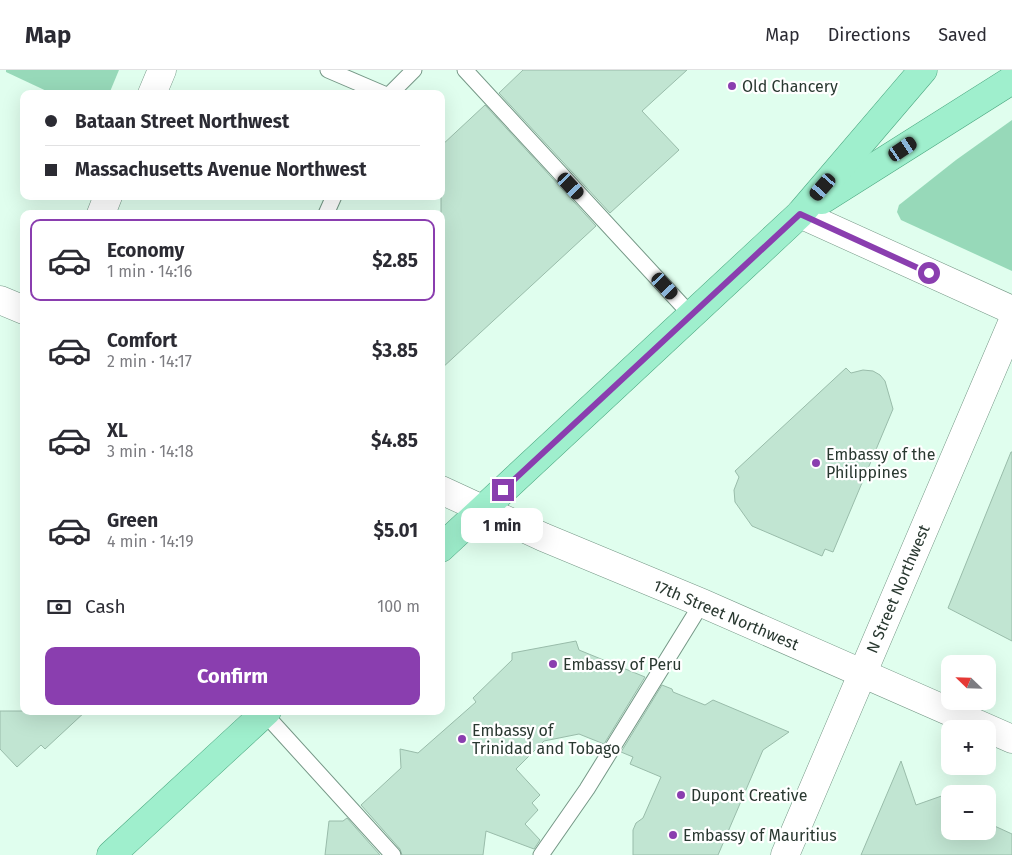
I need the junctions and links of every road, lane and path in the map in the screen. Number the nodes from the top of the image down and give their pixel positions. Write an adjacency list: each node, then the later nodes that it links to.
1 (162, 70): 7 (street)
2 (328, 70): 8 (lane)
3 (414, 70): 9 (lane)
4 (465, 70): 14 (lane)
5 (918, 71): 10 (main road)
6 (1012, 80): 10 (main road)
7 (154, 90)
8 (375, 90)
9 (394, 90)
10 (800, 214): 13 (street); 14 (main road)
11 (0, 300): 12 (street)
12 (20, 308)
13 (1012, 310)
14 (691, 315): 17 (main road)
15 (1012, 323): 20 (street, N Street Northwest)
16 (445, 492): 17 (street, 17th Street Northwest)
17 (483, 509): 18 (main road); 19 (street, 17th Street Northwest)
18 (445, 544)
19 (702, 604): 20 (street, 17th Street Northwest); 26 (lane)
20 (862, 674): 23 (street, 17th Street Northwest); 27 (street, N Street Northwest)
21 (262, 715): 24 (main road)
22 (268, 715): 25 (lane)
23 (1012, 738)
24 (111, 855)
25 (393, 855)
26 (541, 855)
27 (785, 855)

